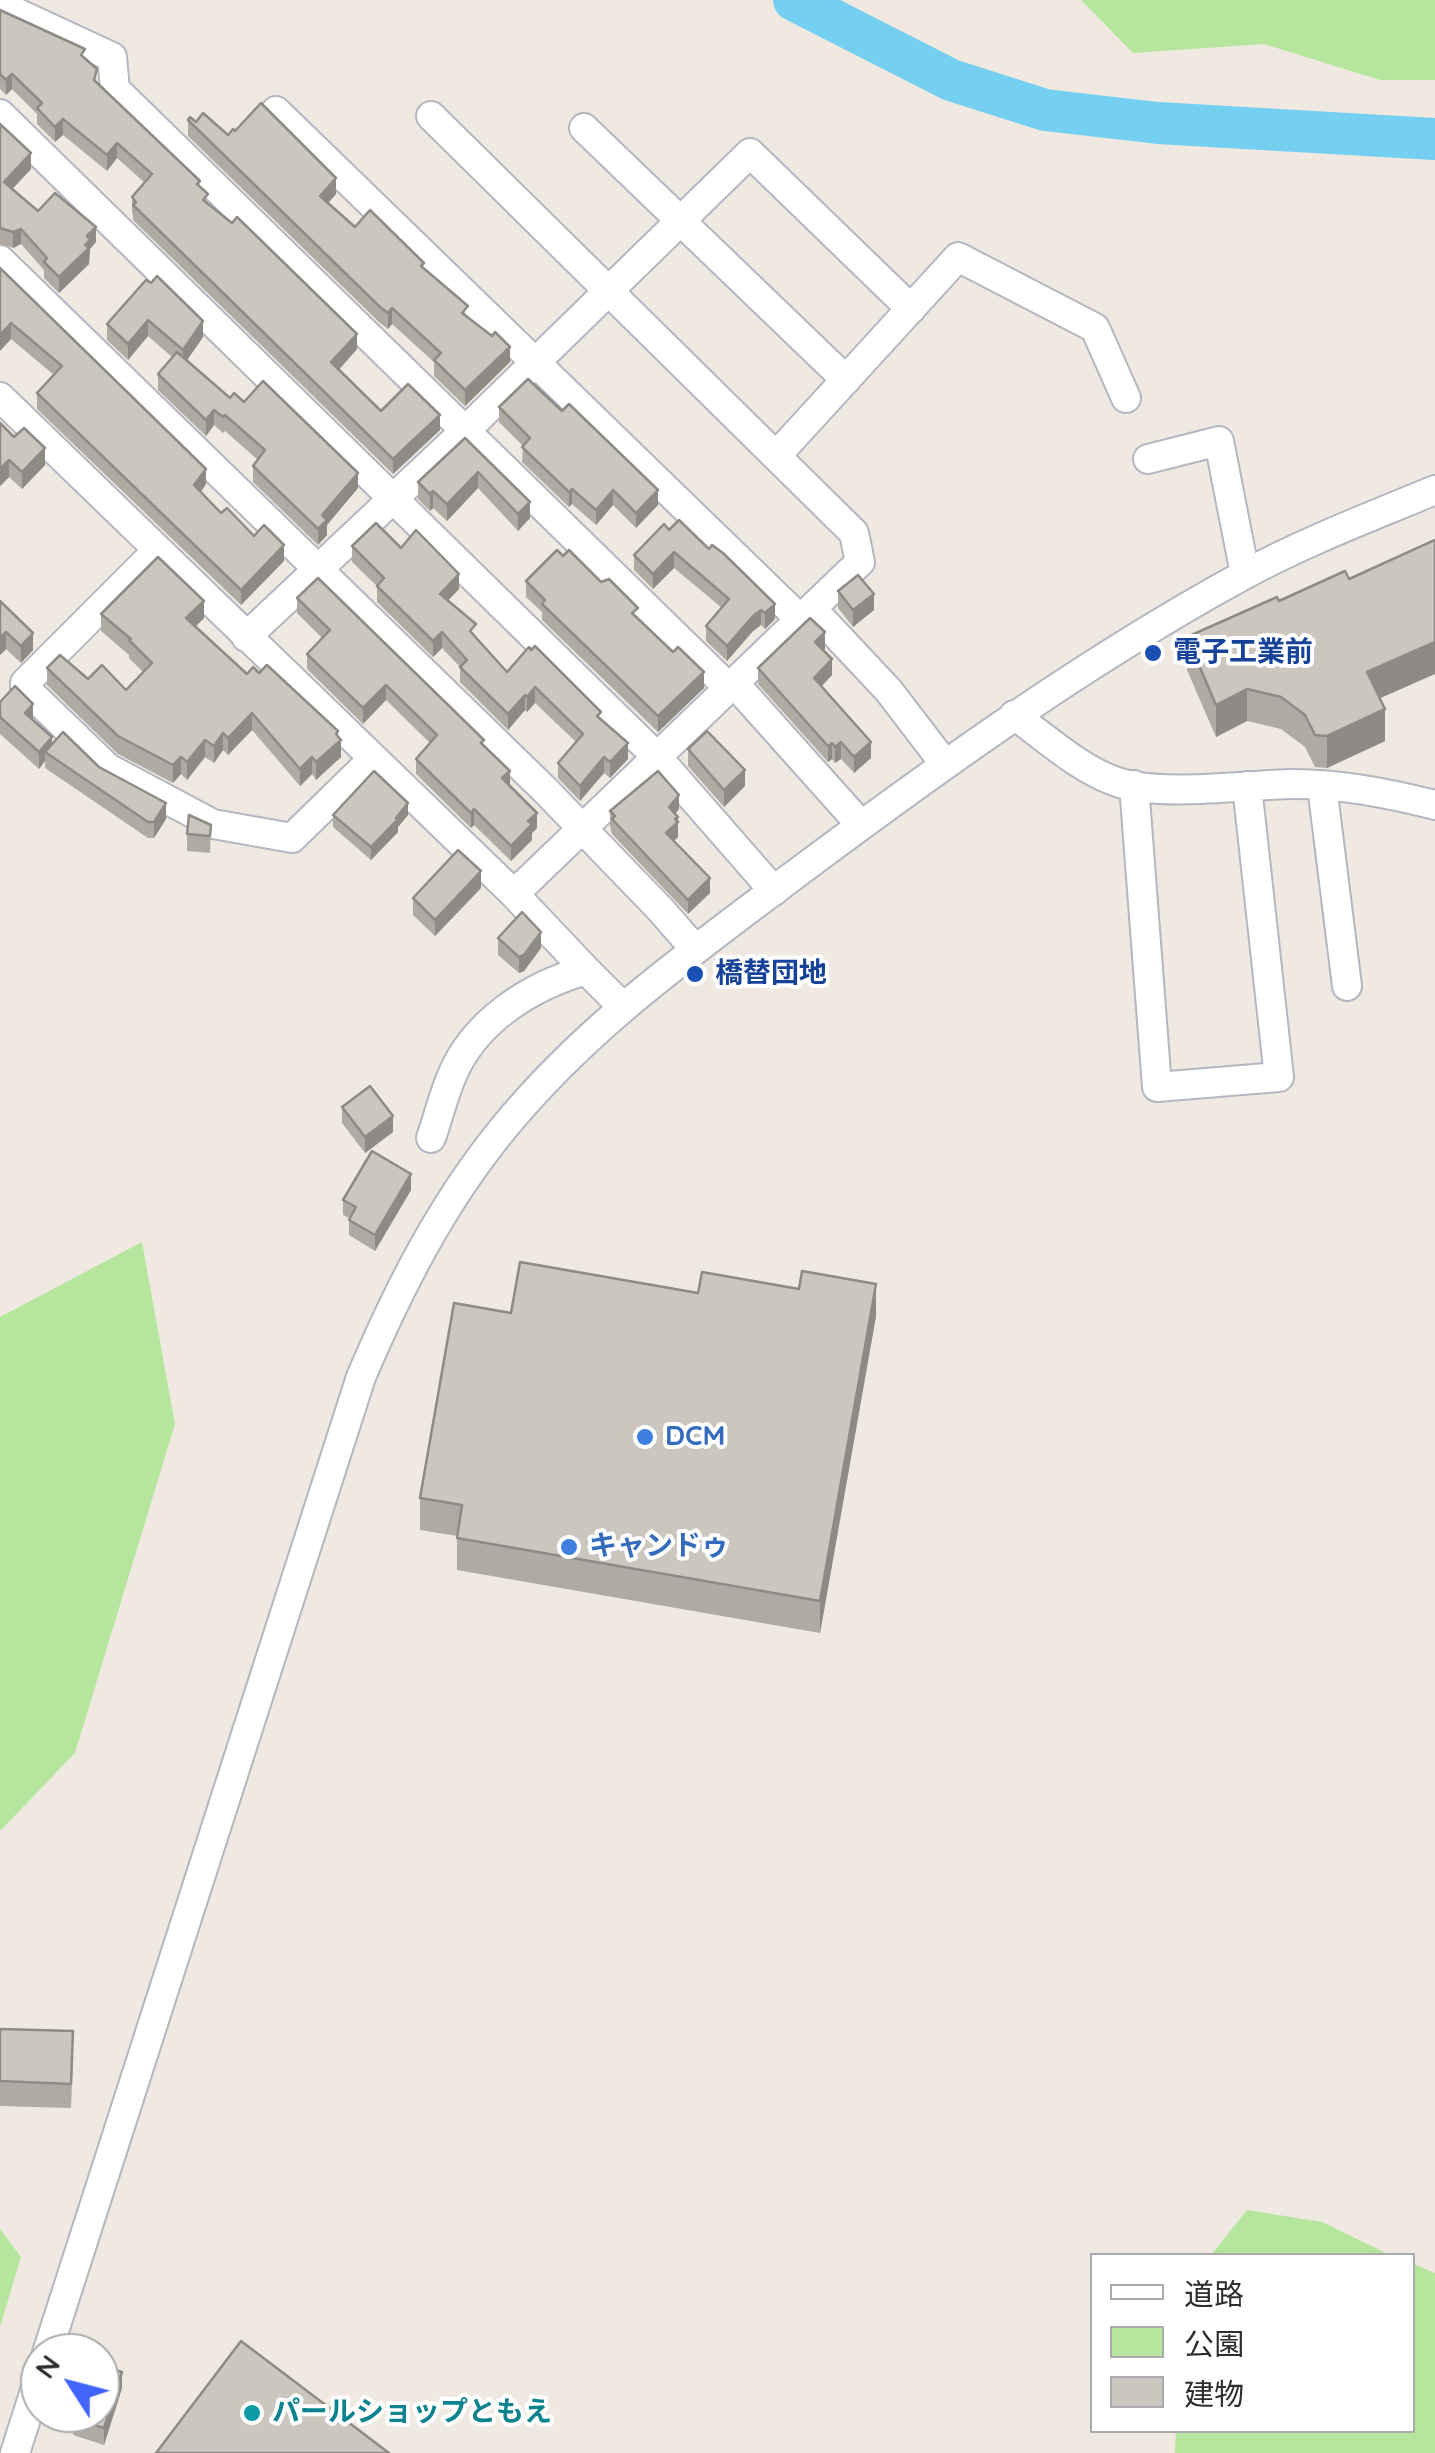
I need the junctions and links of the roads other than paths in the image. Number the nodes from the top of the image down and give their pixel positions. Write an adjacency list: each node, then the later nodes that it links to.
1 (0, 5): 14 (street)
2 (276, 111): 10 (street)
3 (0, 114): 18 (street)
4 (430, 116): 8 (street)
5 (584, 128): 6 (street)
6 (680, 220): 8 (street); 9 (street); 11 (street)
7 (0, 260): 20 (street)
8 (608, 290): 10 (street); 15 (street)
9 (911, 309): 11 (street); 13 (street)
10 (534, 361): 14 (street); 22 (street)
11 (846, 380): 15 (street)
12 (0, 397): 19 (street)
13 (1126, 398)
14 (465, 431): 18 (street); 24 (street)
15 (776, 456): 22 (street)
16 (1148, 459): 21 (street)
17 (1435, 490): 21 (street)
18 (391, 498): 20 (street); 26 (street)
19 (158, 550): 23 (street); 27 (street)
20 (316, 570): 23 (street); 34 (street)
21 (1245, 574): 25 (street)
22 (806, 614): 24 (street); 28 (street)
23 (246, 637): 27 (street)
24 (731, 686): 26 (street); 33 (street)
25 (1014, 715): 28 (street); 29 (street)
26 (657, 757): 34 (street); 35 (street)
27 (373, 759): 36 (street)
28 (944, 763): 33 (street)
29 (1134, 785): 30 (street); 30 (street)
30 (1247, 786): 31 (street)
31 (1322, 786): 32 (street); 39 (street)
32 (1435, 804)
33 (861, 825): 35 (street)
34 (582, 829): 36 (street); 37 (street)
35 (774, 890): 37 (street)
36 (514, 894): 38 (street)
37 (694, 949): 40 (street)
38 (586, 970): 40 (street); 41 (street)
39 (1347, 986)
40 (622, 1006): 42 (street)
41 (431, 1138)
42 (53, 2333)

